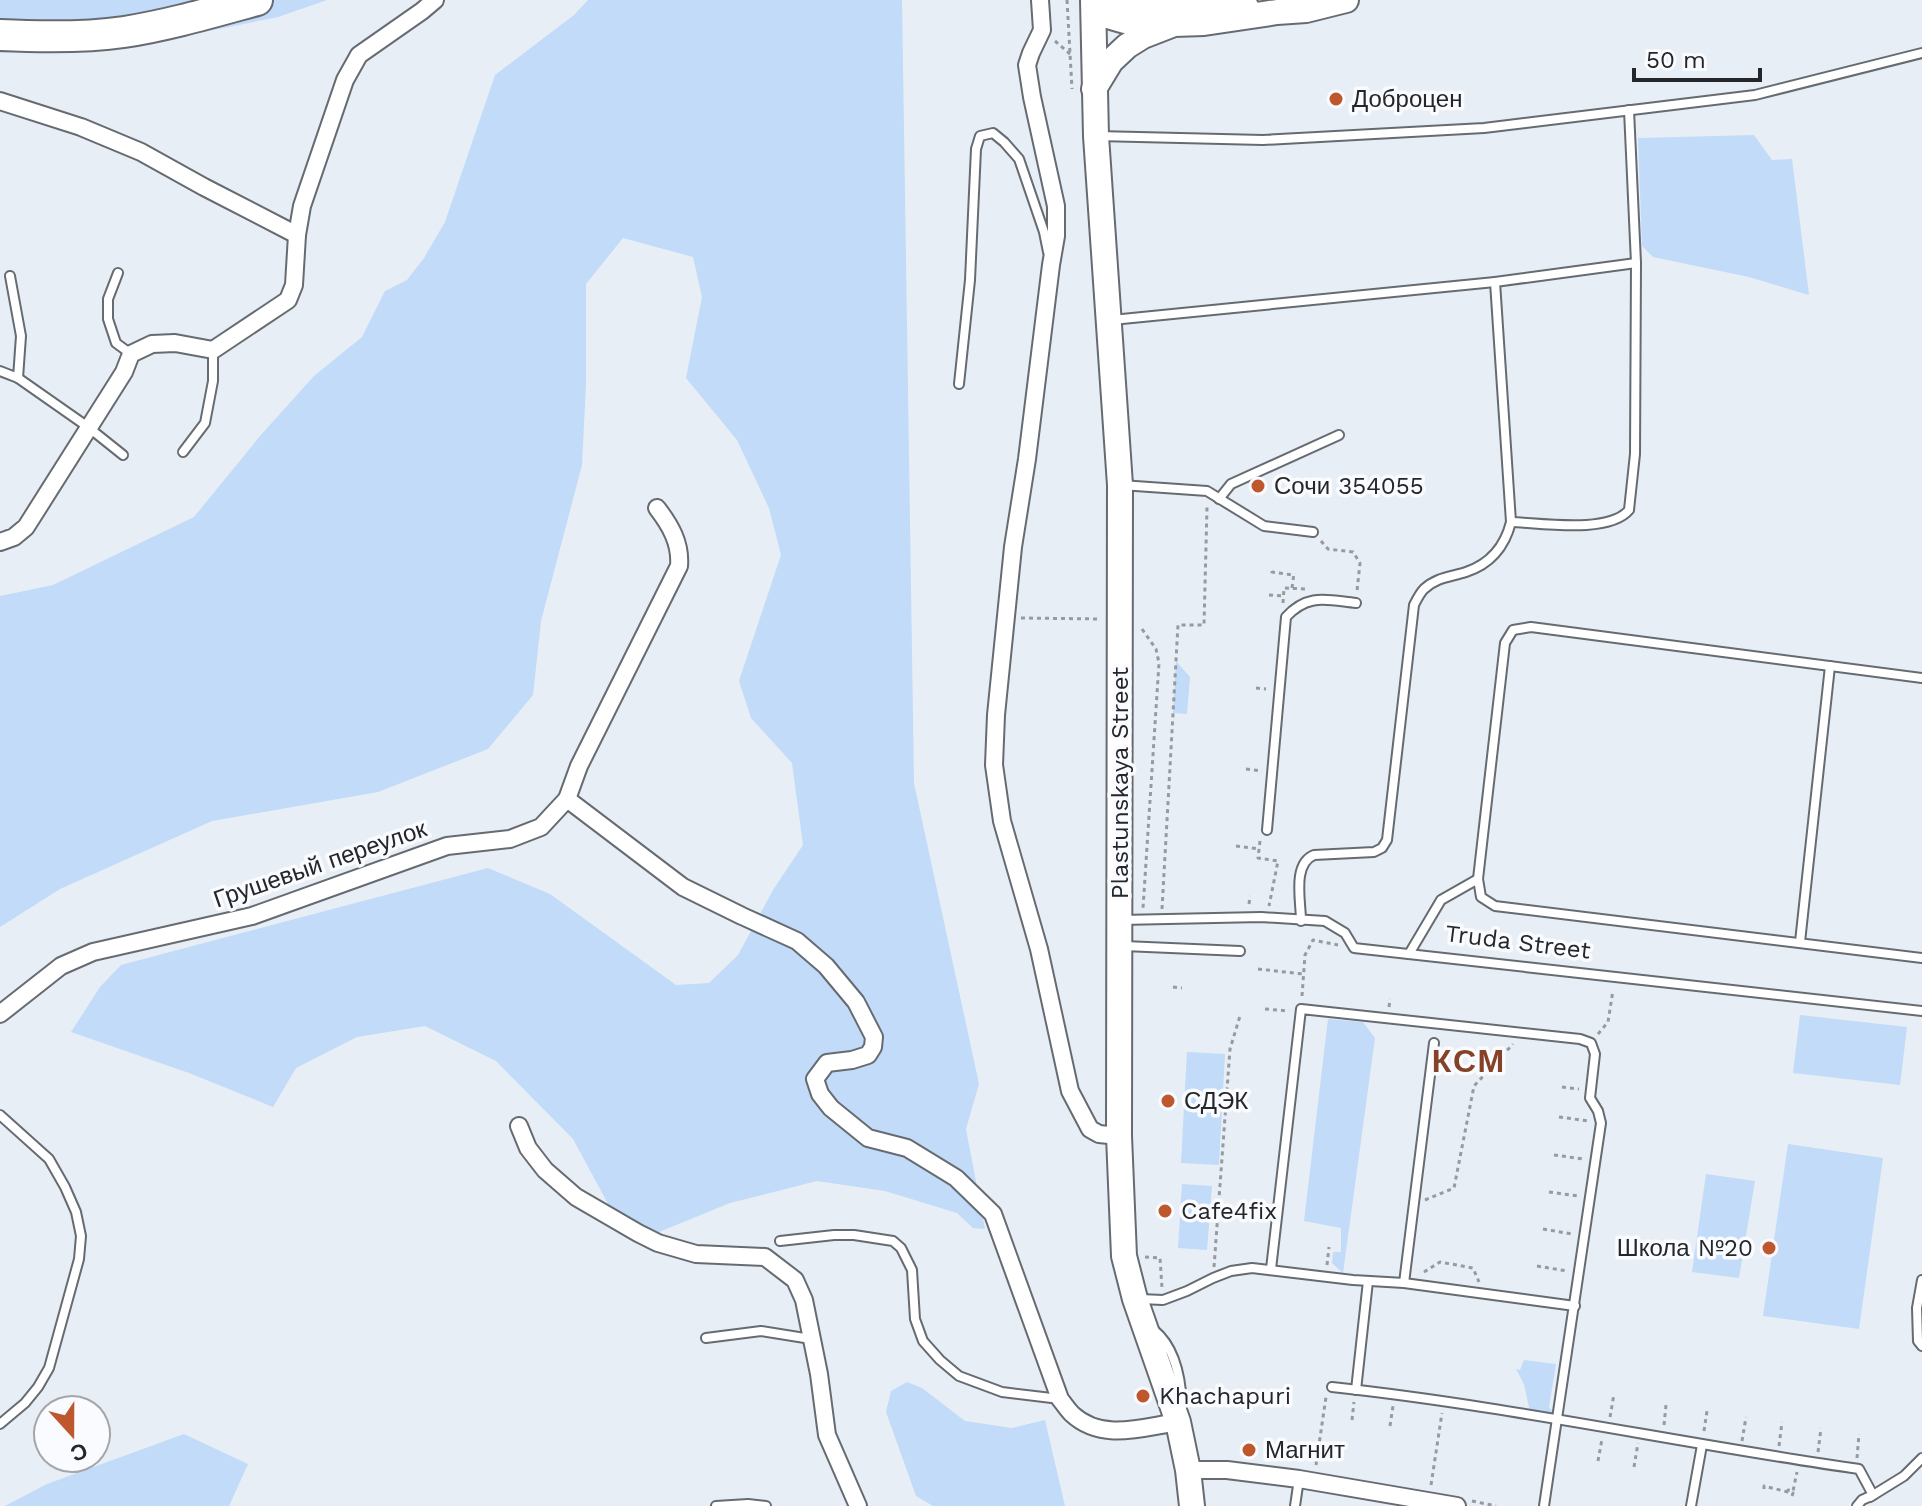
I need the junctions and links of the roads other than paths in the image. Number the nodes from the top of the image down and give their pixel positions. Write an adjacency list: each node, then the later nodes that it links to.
1 (257, 0): 7 (highway)
2 (435, 0): 13 (street)
3 (1040, 0): 15 (street)
4 (1346, 0): 6 (main road)
5 (1094, 6): 6 (main road); 9 (main road, Plastunskaya Street)
6 (1173, 8): 9 (main road)
7 (0, 35)
8 (1922, 53): 11 (lane)
9 (1084, 91): 12 (main road, Plastunskaya Street)
10 (0, 101): 13 (street)
11 (1629, 110): 12 (lane); 14 (lane)
12 (1096, 136): 19 (main road, Plastunskaya Street)
13 (297, 235): 20 (street)
14 (1636, 263): 18 (lane); 32 (lane)
15 (1051, 265): 24 (lane); 53 (street)
16 (118, 273): 21 (lane)
17 (10, 276): 23 (lane)
18 (1495, 282): 19 (lane); 32 (lane)
19 (1109, 320): 29 (main road, Plastunskaya Street)
20 (213, 350): 21 (street); 27 (lane)
21 (131, 354): 25 (street)
22 (0, 371): 23 (lane)
23 (18, 378): 25 (lane)
24 (959, 384)
25 (88, 427): 28 (lane); 34 (street)
26 (1339, 435): 30 (lane)
27 (183, 452)
28 (123, 455)
29 (1120, 485): 30 (lane); 41 (main road, Plastunskaya Street)
30 (1219, 499): 33 (lane)
31 (657, 508): 38 (street, Грушевый переулок)
32 (1511, 522): 42 (lane)
33 (1313, 532)
34 (0, 542)
35 (1356, 603): 39 (lane)
36 (1830, 666): 37 (lane); 40 (lane); 43 (lane)
37 (1922, 678)
38 (567, 799): 49 (street, Грушевый переулок); 66 (street)
39 (1267, 830)
40 (1478, 879): 43 (lane); 46 (lane)
41 (1131, 920): 42 (lane); 44 (main road, Plastunskaya Street)
42 (1301, 921): 46 (lane, Truda Street)
43 (1800, 942): 47 (lane)
44 (1119, 946): 45 (lane); 53 (main road, Plastunskaya Street)
45 (1240, 951)
46 (1409, 954): 48 (lane, Truda Street)
47 (1922, 958)
48 (1922, 1011)
49 (0, 1014)
50 (1434, 1043): 58 (lane)
51 (0, 1115): 69 (lane)
52 (519, 1126): 62 (street)
53 (1119, 1136): 60 (main road, Plastunskaya Street)
54 (780, 1241): 66 (lane)
55 (1271, 1269): 57 (lane); 59 (lane); 60 (lane)
56 (1922, 1280): 63 (lane)
57 (1368, 1281): 58 (lane); 65 (lane)
58 (1404, 1283): 59 (lane)
59 (1575, 1306): 67 (lane)
60 (1139, 1310): 68 (main road, Plastunskaya Street)
61 (706, 1338): 62 (lane)
62 (811, 1339): 77 (street)
63 (1922, 1346)
64 (1332, 1387): 65 (lane)
65 (1356, 1390): 67 (lane)
66 (1060, 1399): 68 (street)
67 (1557, 1419): 70 (lane); 81 (lane)
68 (1178, 1422): 72 (main road, Plastunskaya Street)
69 (0, 1424)
70 (1702, 1445): 74 (lane); 82 (lane)
71 (1922, 1458): 74 (lane)
72 (1188, 1470): 73 (street); 78 (main road, Plastunskaya Street)
73 (1307, 1476): 79 (lane); 80 (street)
74 (1859, 1503)
75 (716, 1506): 76 (lane)
76 (766, 1506)
77 (858, 1506)
78 (1192, 1506)
79 (1295, 1506)
80 (1457, 1506)
81 (1544, 1506)
82 (1691, 1506)

